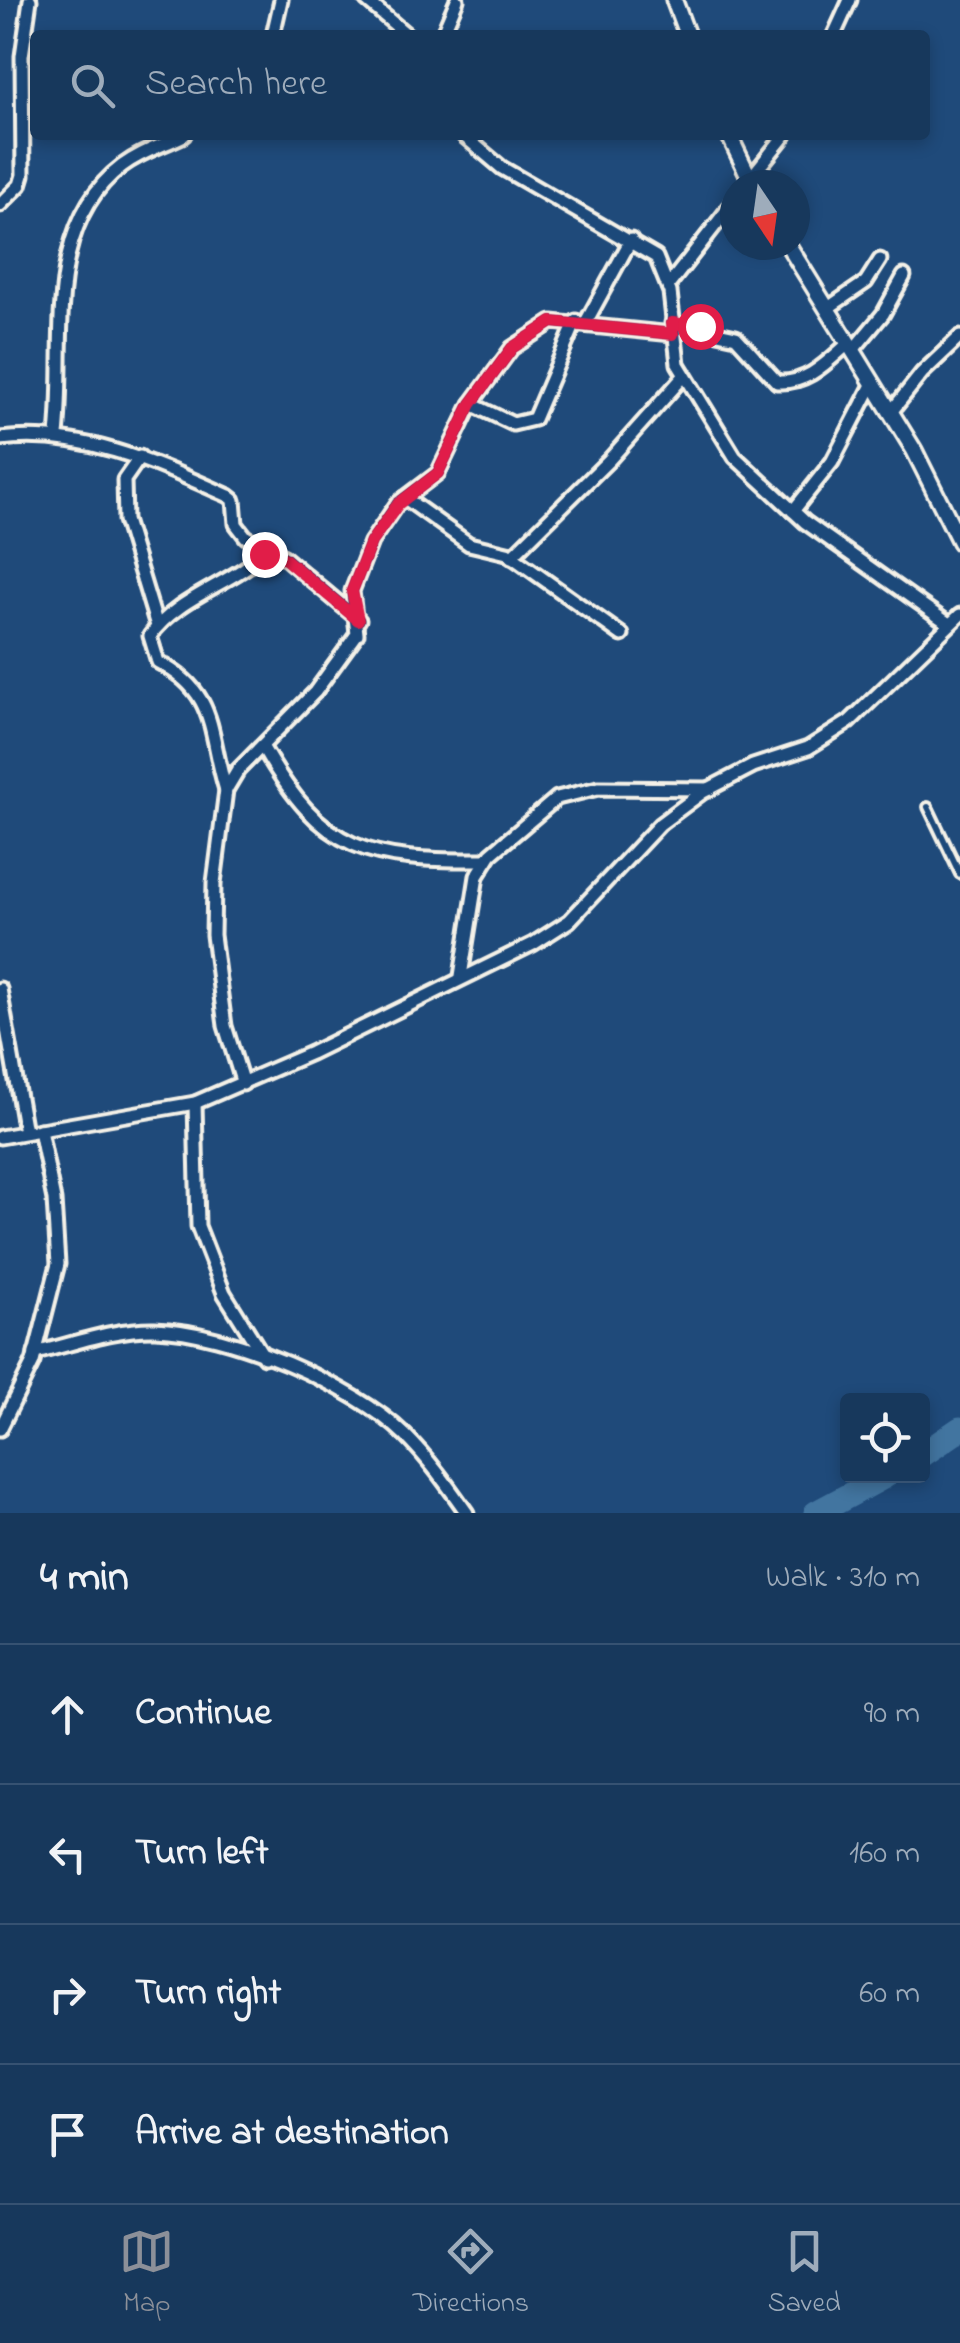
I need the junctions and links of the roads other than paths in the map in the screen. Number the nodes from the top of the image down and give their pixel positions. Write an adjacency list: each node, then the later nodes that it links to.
1 (30, 0): 18 (street)
2 (280, 0): 7 (street)
3 (366, 0): 8 (street)
4 (458, 0): 9 (street)
5 (674, 0): 10 (street)
6 (850, 0): 11 (street)
7 (274, 30)
8 (401, 30)
9 (444, 30)
10 (685, 30)
11 (836, 30)
12 (169, 140): 34 (street)
13 (469, 140): 20 (street)
14 (732, 140): 16 (street)
15 (782, 140): 17 (street)
16 (744, 170)
17 (759, 170)
18 (0, 205)
19 (720, 219): 24 (street)
20 (632, 240): 24 (street); 26 (street)
21 (798, 260): 25 (street)
22 (880, 260): 25 (street)
23 (904, 276): 29 (street)
24 (668, 286): 27 (street)
25 (828, 308): 29 (street)
26 (580, 322): 27 (street); 32 (street); 32 (street)
27 (672, 328): 29 (street); 30 (street)
28 (960, 337): 33 (street)
29 (850, 346): 31 (street)
30 (684, 376): 38 (street); 42 (street)
31 (873, 383): 33 (street); 38 (street)
32 (471, 404): 37 (street)
33 (891, 412): 39 (street)
34 (57, 435): 35 (street); 36 (street)
35 (0, 438)
36 (140, 458): 41 (street); 46 (street)
37 (405, 498): 42 (street); 44 (street)
38 (793, 511): 45 (street)
39 (955, 521): 40 (street)
40 (960, 542)
41 (268, 550): 44 (street); 46 (street)
42 (511, 557): 47 (street)
43 (960, 614): 45 (street)
44 (358, 620): 48 (street)
45 (949, 624): 49 (street)
46 (157, 626): 50 (street)
47 (622, 635)
48 (262, 746): 50 (street); 52 (street)
49 (710, 788): 52 (street); 54 (street)
50 (226, 790): 56 (street)
51 (928, 807): 53 (lane)
52 (487, 860): 54 (street)
53 (960, 874)
54 (461, 976): 56 (street)
55 (0, 989): 59 (street)
56 (243, 1084): 57 (street)
57 (196, 1103): 58 (street); 62 (street)
58 (40, 1130): 59 (street); 61 (street)
59 (25, 1132): 60 (street)
60 (0, 1137)
61 (35, 1353): 62 (street); 63 (street)
62 (264, 1357): 64 (street)
63 (0, 1429)
64 (467, 1513)

